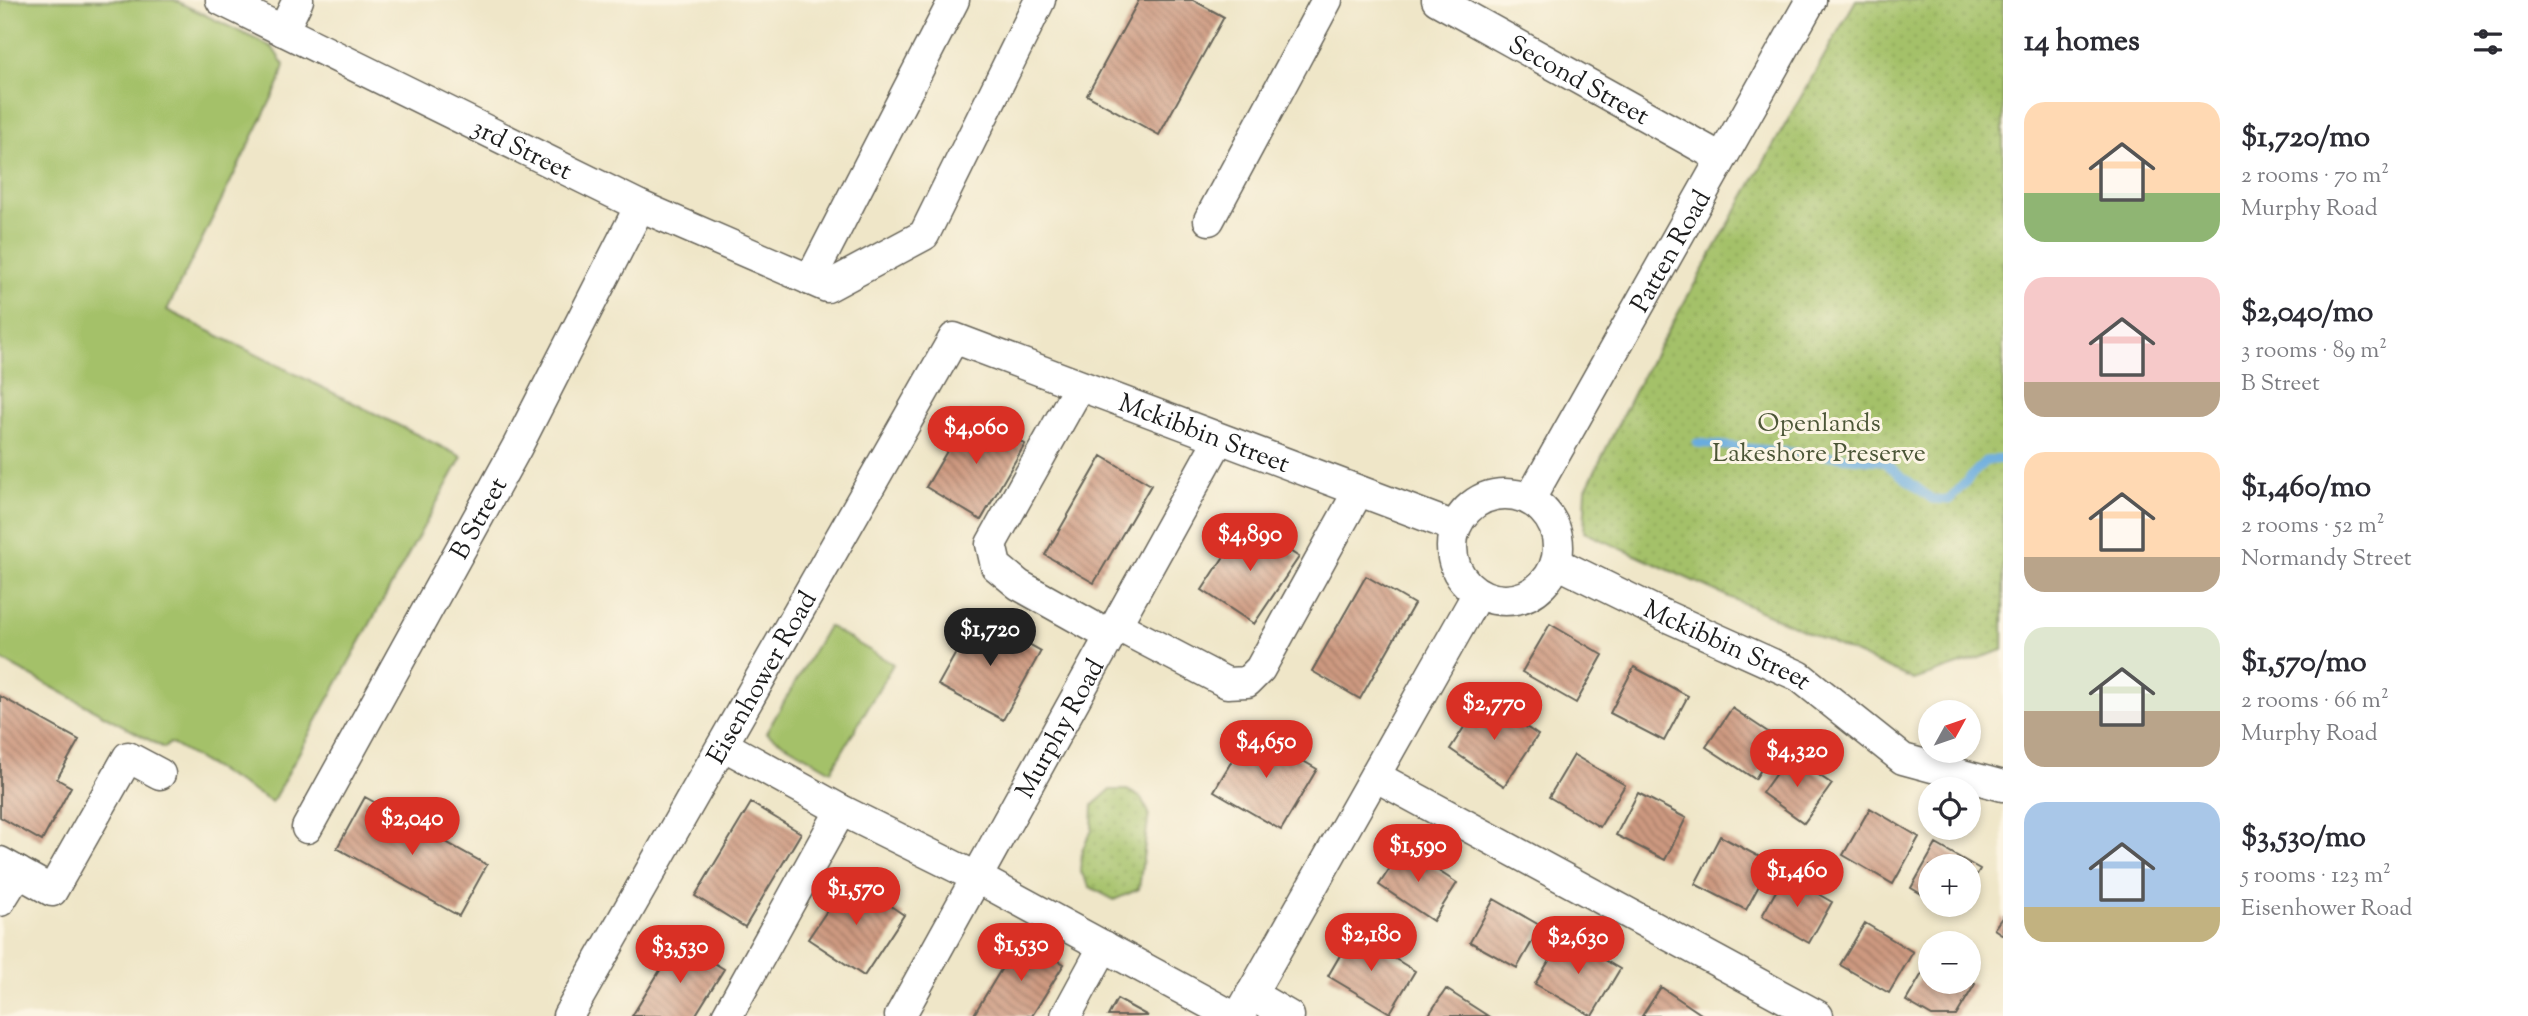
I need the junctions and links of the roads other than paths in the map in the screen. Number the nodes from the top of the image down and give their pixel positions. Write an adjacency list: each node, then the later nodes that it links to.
1 (221, 0): 8 (street, 3rd Street)
2 (298, 0): 8 (street)
3 (954, 0): 12 (street)
4 (1040, 0): 12 (street)
5 (1327, 0): 11 (street)
6 (1437, 0): 9 (street, Second Street)
7 (1811, 0): 9 (street, Patten Road)
8 (283, 31): 10 (street, 3rd Street)
9 (1721, 158): 17 (street, Patten Road)
10 (640, 206): 12 (street, 3rd Street); 27 (street, B Street)
11 (1209, 220)
12 (818, 284)
13 (954, 338): 14 (street, Mckibbin Street); 22 (street, Eisenhower Road)
14 (1079, 387): 15 (street, Mckibbin Street); 21 (street)
15 (1219, 439): 16 (street, Mckibbin Street); 21 (street, Murphy Road)
16 (1358, 492): 18 (street, Mckibbin Street); 21 (street)
17 (1530, 499): 18 (street); 19 (street)
18 (1455, 527): 20 (street)
19 (1557, 563): 20 (street); 25 (street, Mckibbin Street)
20 (1478, 593): 24 (street)
21 (1113, 630): 29 (street, Murphy Road)
22 (723, 744): 26 (street); 33 (street, Eisenhower Road)
23 (160, 774): 28 (street)
24 (1375, 776): 32 (street); 38 (street)
25 (2003, 786)
26 (841, 810): 29 (street); 34 (street)
27 (307, 828)
28 (9, 867): 30 (street)
29 (976, 877): 31 (street); 35 (street, Murphy Road)
30 (0, 901)
31 (1104, 946): 32 (street); 36 (street)
32 (1241, 1009): 37 (street)
33 (568, 1016)
34 (727, 1016)
35 (900, 1016)
36 (1066, 1016)
37 (1289, 1016)
38 (1818, 1016)

